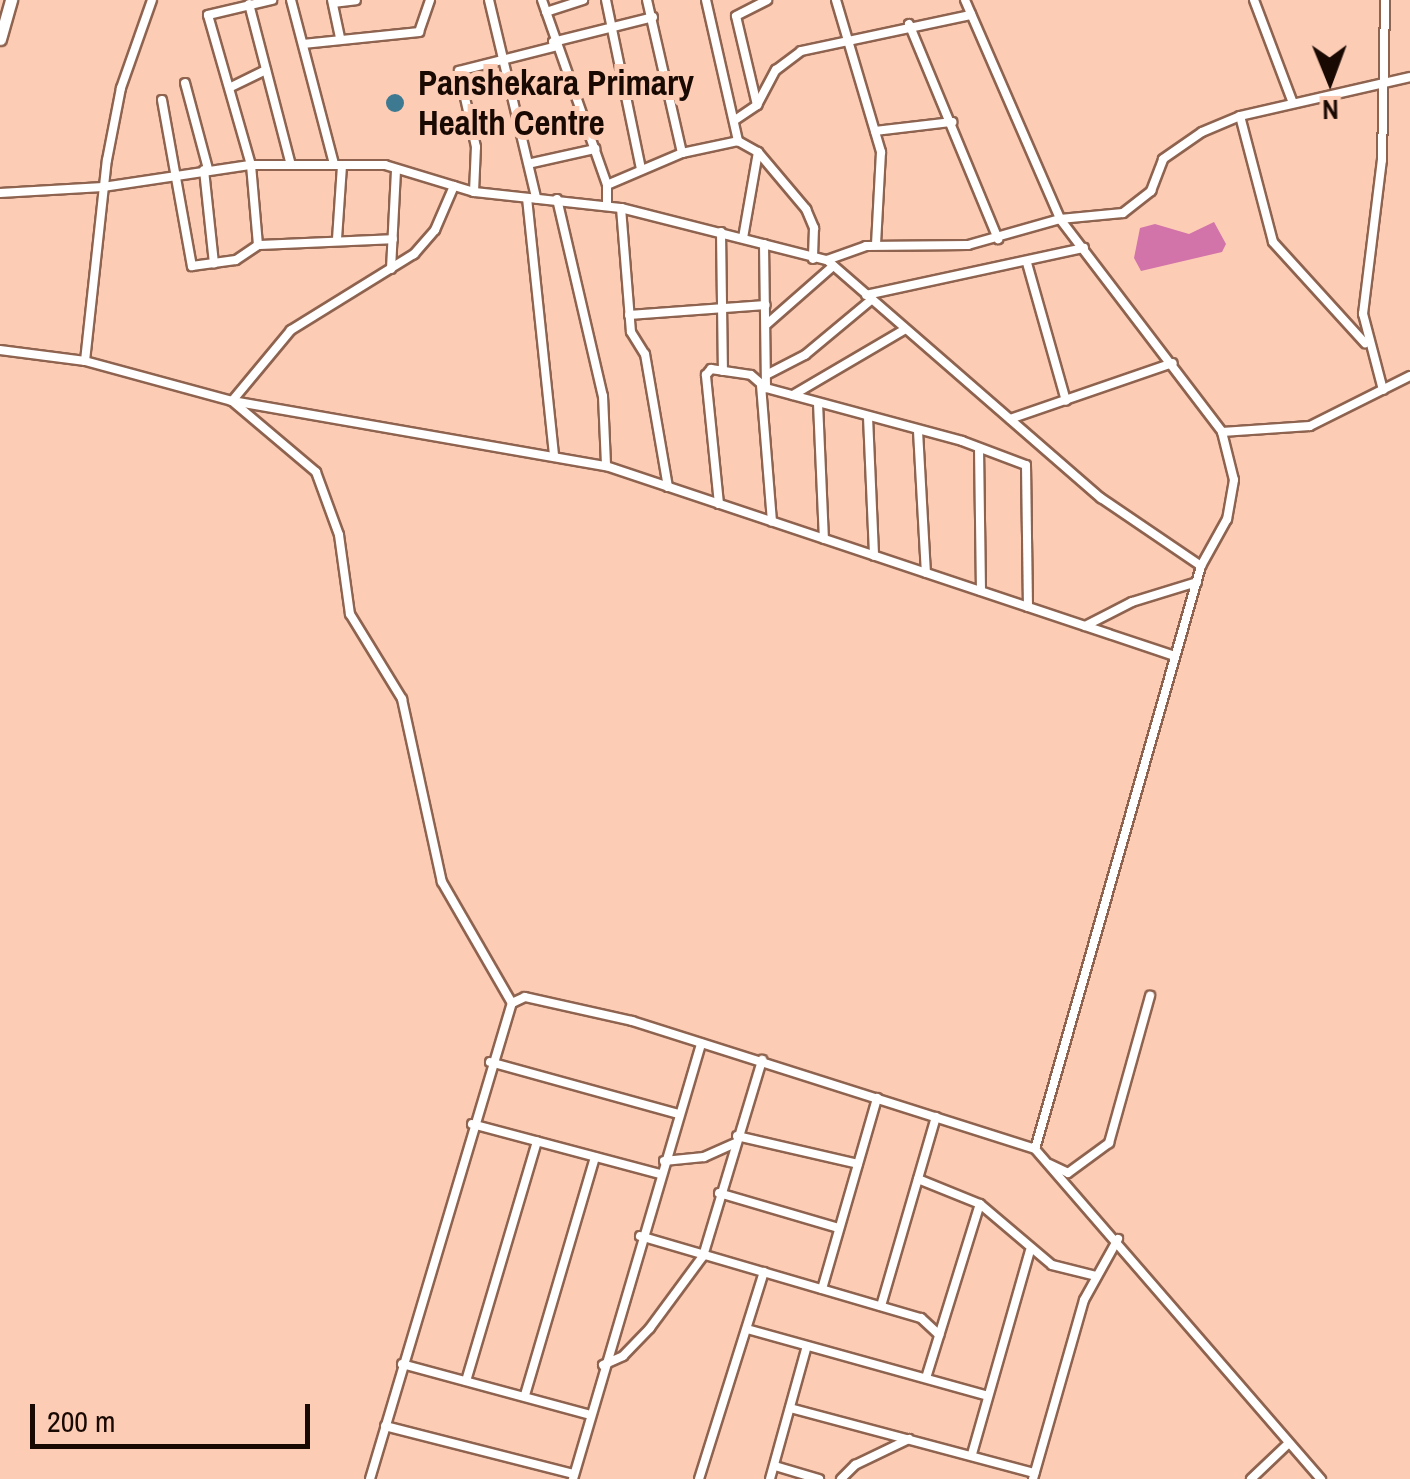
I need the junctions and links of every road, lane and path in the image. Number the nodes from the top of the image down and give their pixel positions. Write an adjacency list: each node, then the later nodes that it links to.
1 (12, 0): 27 (street)
2 (152, 0): 57 (street)
3 (272, 0): 19 (street)
4 (291, 0): 28 (street)
5 (356, 0): 18 (street)
6 (430, 0): 25 (street)
7 (488, 0): 30 (street)
8 (542, 0): 20 (street)
9 (583, 0): 20 (street)
10 (606, 0): 24 (street)
11 (647, 0): 22 (street)
12 (706, 0): 40 (street)
13 (766, 0): 38 (street)
14 (836, 0): 26 (street)
15 (965, 0): 21 (street)
16 (1254, 0): 37 (street)
17 (1385, 0): 34 (street)
18 (333, 2): 25 (street)
19 (249, 4): 31 (street); 35 (street)
20 (546, 12): 29 (street)
21 (971, 15): 23 (street); 64 (street)
22 (653, 17): 24 (street); 46 (street)
23 (909, 24): 26 (street); 41 (street)
24 (615, 28): 29 (street); 52 (street)
25 (340, 38): 28 (street)
26 (850, 38): 38 (street); 42 (street)
27 (0, 40)
28 (303, 44): 48 (street)
29 (553, 44): 30 (street); 44 (street)
30 (500, 57): 47 (street); 58 (street)
31 (266, 70): 35 (street); 50 (street)
32 (1410, 77): 34 (street)
33 (185, 83): 53 (street)
34 (1387, 85): 37 (street); 85 (street)
35 (231, 87): 49 (street)
36 (162, 100): 54 (street)
37 (1293, 103): 39 (street)
38 (757, 105): 40 (street)
39 (1240, 116): 64 (street); 85 (street)
40 (735, 120): 43 (street)
41 (952, 122): 42 (street); 68 (street)
42 (875, 130): 72 (street)
43 (738, 141): 45 (street); 46 (street)
44 (595, 149): 47 (street); 55 (street)
45 (758, 152): 66 (street); 74 (street)
46 (682, 153): 52 (street)
47 (532, 163): 60 (street)
48 (338, 164): 50 (street); 51 (street); 67 (street)
49 (250, 165): 50 (street); 53 (street); 70 (street)
50 (292, 165)
51 (396, 168): 56 (street); 69 (street)
52 (641, 169): 55 (street)
53 (206, 170): 54 (street); 77 (street)
54 (179, 173): 57 (street); 77 (street)
55 (607, 185): 62 (street)
56 (454, 186): 58 (street); 78 (street)
57 (103, 188): 59 (street); 87 (street)
58 (474, 192): 60 (street)
59 (0, 193)
60 (532, 198): 61 (street); 103 (street)
61 (557, 200): 62 (street); 104 (street)
62 (606, 206): 63 (street)
63 (621, 208): 65 (street); 82 (street)
64 (1060, 219): 68 (street); 73 (street)
65 (721, 232): 66 (street); 81 (street)
66 (743, 238): 71 (street)
67 (337, 239): 69 (street); 70 (street)
68 (998, 239): 72 (street)
69 (393, 240): 78 (street)
70 (258, 244): 77 (street)
71 (764, 244): 74 (street); 80 (street)
72 (876, 244): 75 (street)
73 (1084, 248): 76 (street); 88 (street)
74 (813, 259): 75 (street)
75 (830, 263): 79 (street); 83 (street)
76 (1027, 263): 79 (street); 96 (street)
77 (214, 264)
78 (391, 270): 95 (street)
79 (868, 298): 84 (street); 90 (street)
80 (766, 306): 81 (street); 83 (street)
81 (722, 308): 82 (street); 89 (street)
82 (630, 315): 105 (street)
83 (768, 324): 90 (street)
84 (904, 330): 94 (street); 99 (street)
85 (1368, 346): 93 (street)
86 (0, 350): 87 (street)
87 (85, 361): 95 (street)
88 (1173, 364): 96 (street); 101 (street)
89 (723, 370): 92 (street); 106 (street)
90 (768, 374): 92 (street)
91 (1410, 376): 93 (street)
92 (764, 386): 94 (street); 107 (street)
93 (1384, 390): 101 (street)
94 (792, 395): 97 (street)
95 (232, 401): 103 (street); 118 (street)
96 (1066, 401): 99 (street)
97 (818, 404): 98 (street); 108 (street)
98 (868, 418): 100 (street); 109 (street)
99 (1010, 419): 110 (street)
100 (918, 431): 102 (street); 111 (street)
101 (1222, 432): 110 (street)
102 (979, 448): 113 (street); 114 (street)
103 (554, 457): 104 (street)
104 (606, 466): 105 (street)
105 (668, 487): 106 (street)
106 (719, 504): 107 (street)
107 (772, 522): 108 (street)
108 (824, 539): 109 (street)
109 (874, 556): 111 (street)
110 (1201, 566): 112 (street)
111 (926, 573): 113 (street)
112 (1196, 582): 115 (street); 116 (street)
113 (981, 591): 114 (street)
114 (1028, 607): 115 (street)
115 (1084, 626): 116 (street)
116 (1175, 656): 128 (street)
117 (1150, 996): 130 (street)
118 (512, 1002): 119 (street); 121 (street)
119 (701, 1043): 120 (street); 123 (street)
120 (762, 1060): 122 (street); 126 (street)
121 (490, 1062): 123 (street); 125 (street)
122 (876, 1098): 124 (street); 132 (street)
123 (678, 1114): 131 (street)
124 (936, 1117): 128 (street); 134 (street)
125 (472, 1124): 127 (street); 149 (street)
126 (736, 1140): 131 (street); 132 (street); 135 (street)
127 (537, 1141): 129 (street); 152 (street)
128 (1035, 1149): 130 (street)
129 (596, 1156): 133 (street); 153 (street)
130 (1042, 1160): 139 (street)
131 (664, 1161): 133 (street)
132 (858, 1164): 137 (street)
133 (660, 1174): 138 (street)
134 (918, 1180): 136 (street); 145 (street)
135 (719, 1193): 137 (street); 141 (street)
136 (980, 1204): 140 (street); 147 (street)
137 (840, 1228): 144 (street)
138 (640, 1236): 141 (street); 150 (street)
139 (1118, 1238): 143 (street); 159 (street)
140 (1030, 1251): 143 (street); 154 (street)
141 (703, 1256): 142 (street); 150 (street)
142 (764, 1272): 144 (street); 146 (street)
143 (1096, 1276): 163 (street)
144 (822, 1289): 145 (street)
145 (881, 1306): 147 (street)
146 (747, 1330): 148 (street); 165 (street)
147 (939, 1335): 151 (street)
148 (807, 1346): 151 (street); 155 (street)
149 (402, 1364): 152 (street); 157 (street)
150 (602, 1365): 156 (street)
151 (926, 1378): 154 (street)
152 (466, 1381): 153 (street)
153 (525, 1395): 156 (street)
154 (988, 1396): 160 (street)
155 (790, 1408): 158 (street); 161 (street)
156 (587, 1414): 162 (street)
157 (385, 1426): 162 (street); 164 (street)
158 (909, 1438): 160 (street); 168 (street)
159 (1289, 1443): 169 (street); 170 (street)
160 (972, 1454): 163 (street)
161 (774, 1466): 166 (street); 167 (street)
162 (573, 1476)
163 (1034, 1476)
164 (370, 1479)
165 (699, 1479)
166 (770, 1479)
167 (819, 1479)
168 (841, 1479)
169 (1251, 1479)
170 (1321, 1479)

